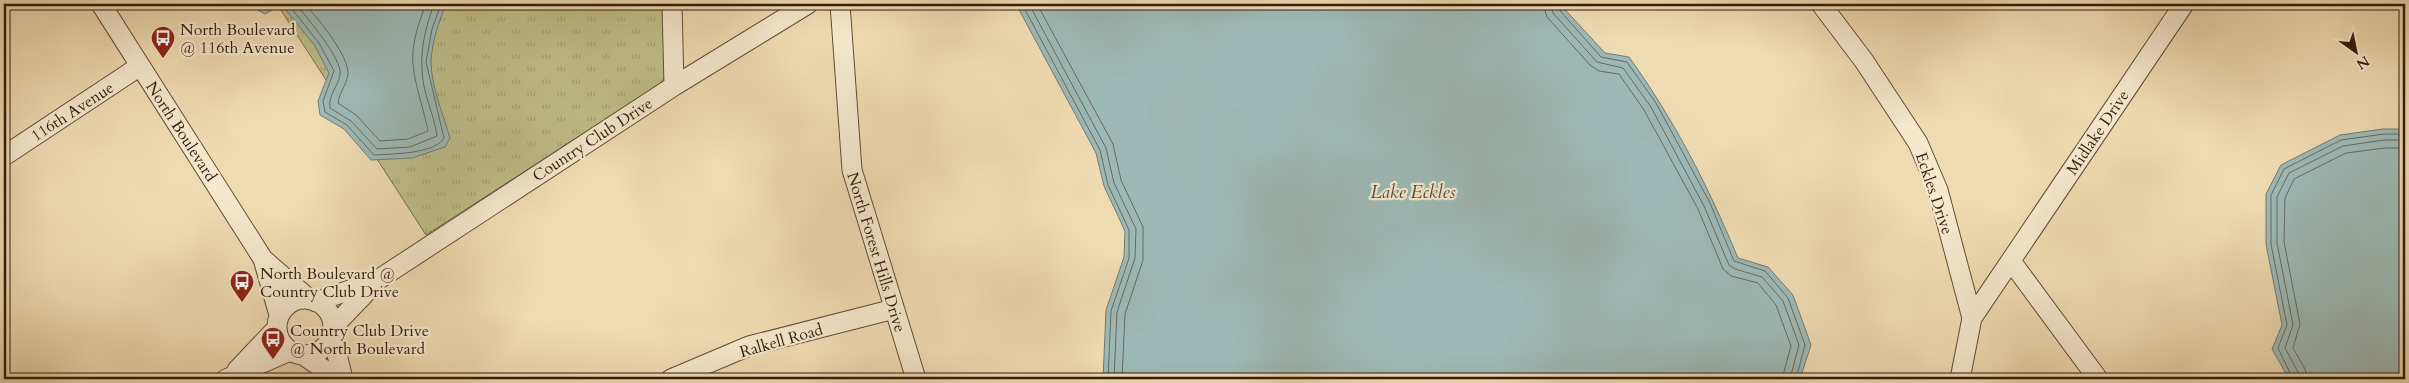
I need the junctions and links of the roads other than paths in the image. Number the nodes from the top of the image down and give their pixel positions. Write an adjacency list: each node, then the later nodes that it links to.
1 (101, 4): 7 (street, North Boulevard)
2 (672, 4): 8 (street)
3 (808, 4): 8 (street, Country Club Drive)
4 (840, 4): 14 (street, North Forest Hills Drive)
5 (1821, 4): 15 (street, Eckles Drive)
6 (2184, 4): 11 (street, Midlake Drive)
7 (140, 66): 9 (street, 116th Avenue); 10 (street, North Boulevard)
8 (674, 86): 12 (street, Country Club Drive)
9 (4, 156)
10 (264, 259): 13 (street, North Boulevard); 16 (street, North Boulevard)
11 (2011, 261): 15 (street, Midlake Drive); 25 (street)
12 (379, 279): 13 (street, Country Club Drive); 17 (street, Country Club Drive)
13 (313, 301): 16 (street); 17 (street)
14 (894, 309): 22 (street, Ralkell Road); 23 (street, North Forest Hills Drive)
15 (1972, 318): 24 (street, Eckles Drive)
16 (278, 322): 18 (street); 19 (street)
17 (332, 331): 18 (street); 21 (street)
18 (296, 353): 19 (street); 20 (street)
19 (229, 377)
20 (338, 379)
21 (343, 379)
22 (670, 379)
23 (916, 379)
24 (1960, 379)
25 (2098, 379)

